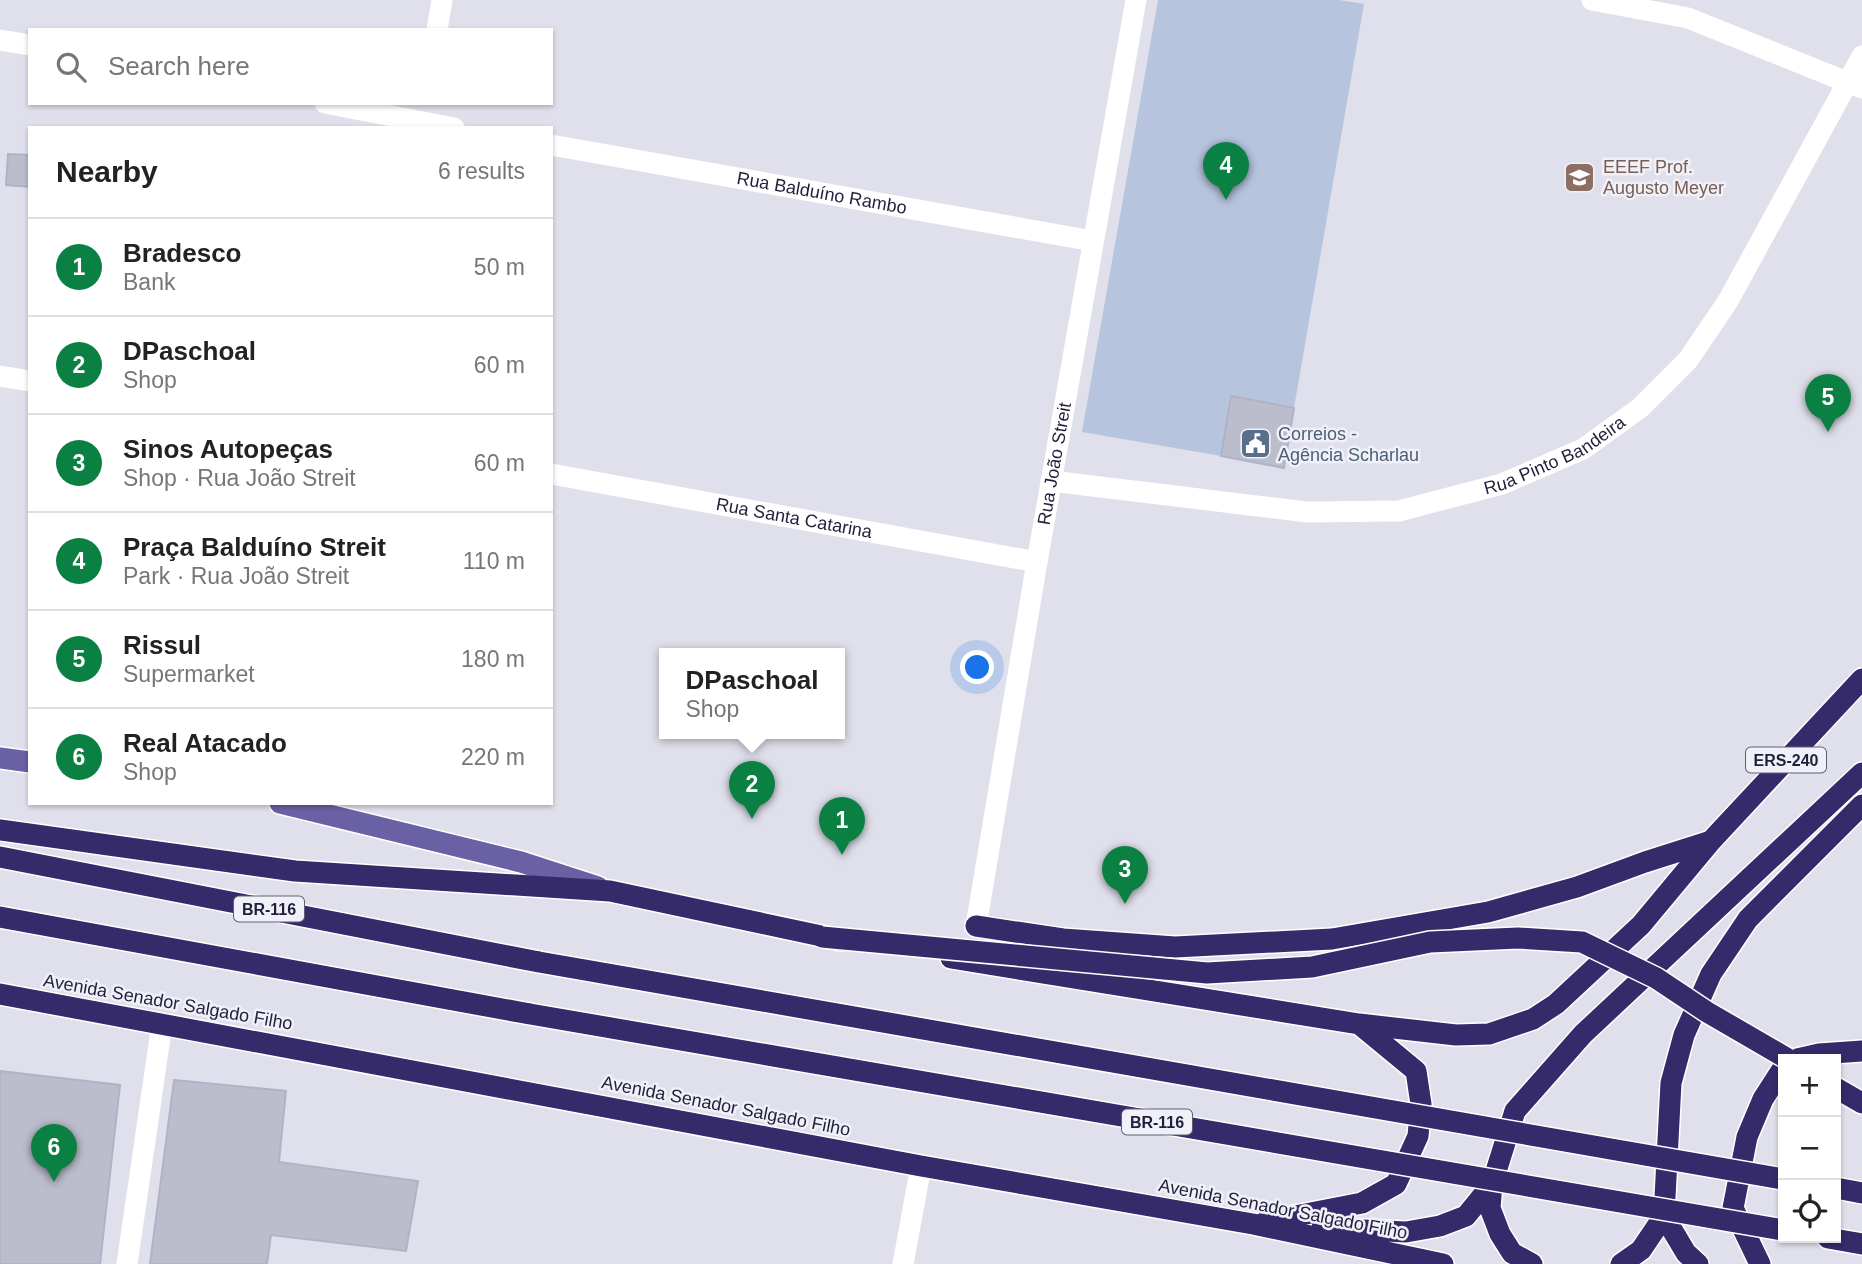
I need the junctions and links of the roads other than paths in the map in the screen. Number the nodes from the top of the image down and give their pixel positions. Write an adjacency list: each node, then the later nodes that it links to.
1 (442, 0): 4 (street)
2 (1136, 0): 13 (street, Rua João Streit)
3 (1592, 0): 8 (street)
4 (437, 28)
5 (0, 40): 6 (street)
6 (28, 45)
7 (1862, 56): 8 (street, Rua Pinto Bandeira)
8 (1855, 84): 17 (street, Rua Pinto Bandeira)
9 (338, 105): 10 (street)
10 (421, 118): 11 (street)
11 (447, 126)
12 (553, 145): 13 (street, Rua Balduíno Rambo)
13 (1093, 241): 17 (street, Rua João Streit)
14 (0, 376): 15 (street)
15 (28, 381)
16 (553, 474): 18 (street, Rua Santa Catarina)
17 (1051, 481): 18 (street, Rua João Streit)
18 (1037, 562): 30 (street, Rua João Streit)
19 (1862, 678): 26 (highway, ERS-240)
20 (0, 758): 21 (main road)
21 (28, 762)
22 (1862, 773): 43 (highway)
23 (295, 805): 28 (main road)
24 (1862, 805): 46 (highway)
25 (0, 830): 28 (highway)
26 (1711, 841): 30 (highway); 34 (highway)
27 (0, 857): 42 (highway, BR-116, bridge)
28 (610, 891): 31 (highway)
29 (0, 918): 48 (highway, BR-116, bridge)
30 (976, 926)
31 (822, 937): 34 (highway); 36 (highway, bridge)
32 (0, 994): 33 (highway, Avenida Senador Salgado Filho)
33 (162, 1024): 41 (highway, Avenida Senador Salgado Filho); 51 (street)
34 (1359, 1024): 47 (highway)
35 (1862, 1051): 37 (highway)
36 (1779, 1054)
37 (1819, 1054)
38 (1778, 1076): 57 (highway)
39 (1841, 1091): 40 (highway)
40 (1862, 1103)
41 (921, 1166): 47 (highway, Avenida Senador Salgado Filho); 52 (street)
42 (1778, 1178)
43 (1492, 1184): 47 (highway); 54 (highway)
44 (1841, 1189): 45 (highway)
45 (1862, 1193)
46 (1664, 1216): 55 (highway); 56 (highway)
47 (1253, 1224): 53 (highway, Avenida Senador Salgado Filho)
48 (1778, 1229)
49 (1841, 1240): 50 (highway)
50 (1862, 1244)
51 (127, 1264)
52 (903, 1264)
53 (1443, 1264)
54 (1532, 1264)
55 (1621, 1264)
56 (1698, 1264)
57 (1760, 1264)

